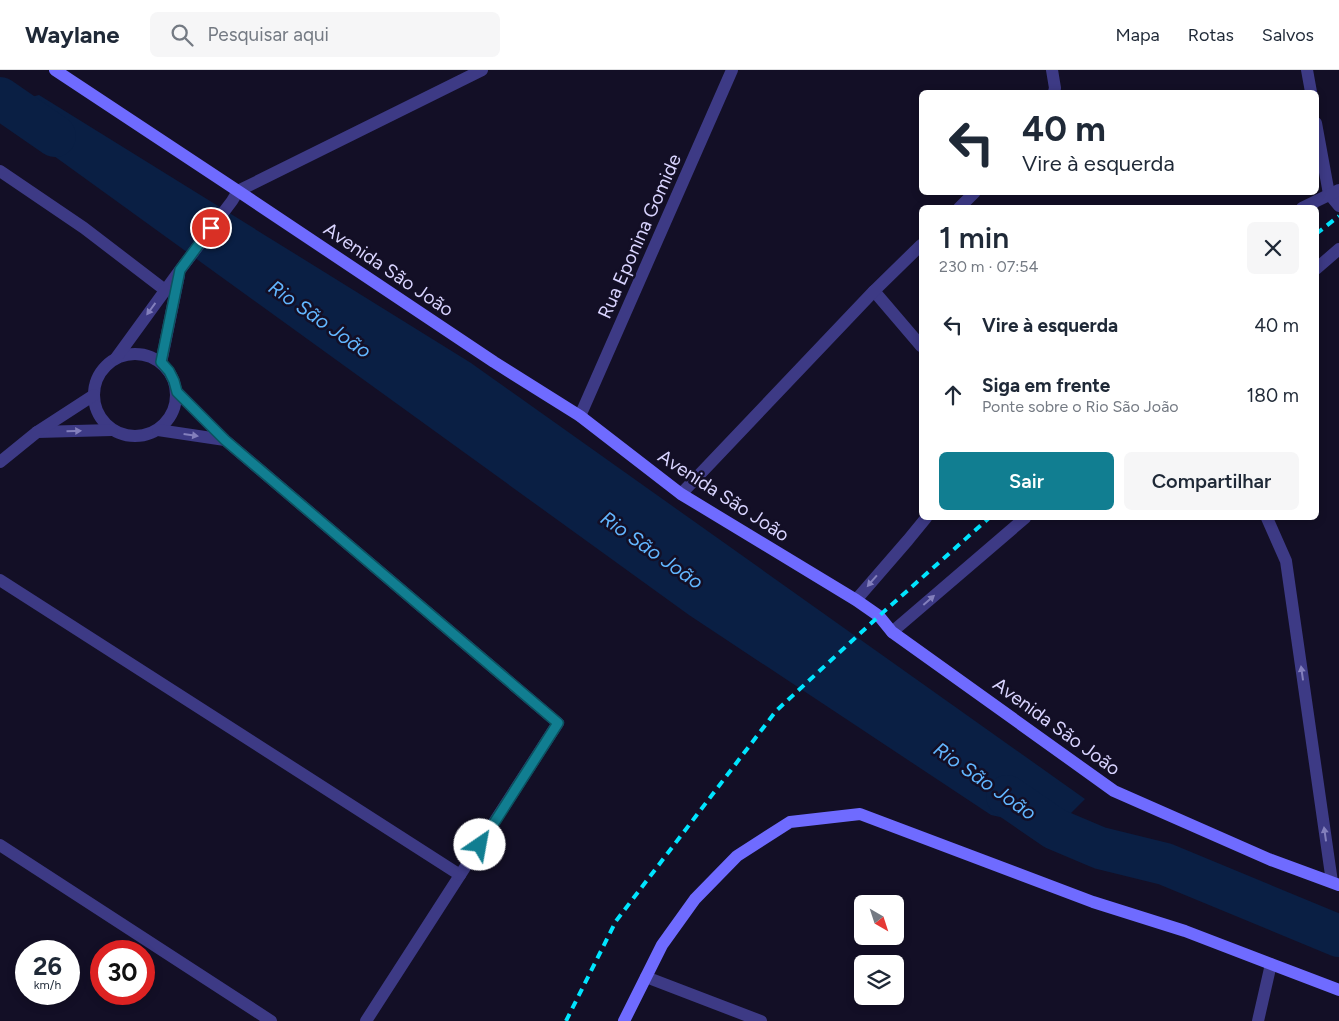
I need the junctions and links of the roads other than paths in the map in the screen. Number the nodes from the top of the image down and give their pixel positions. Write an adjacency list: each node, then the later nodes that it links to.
1 (55, 70): 12 (street, Avenida São João)
2 (482, 70): 12 (street)
3 (732, 70): 27 (street, Rua Eponina Gomide)
4 (1052, 70): 6 (street)
5 (1307, 70): 7 (street)
6 (1054, 90)
7 (1311, 90)
8 (1319, 134): 10 (street)
9 (0, 171): 20 (street)
10 (1334, 192): 14 (street); 15 (street)
11 (972, 195): 13 (street)
12 (235, 196): 19 (street); 27 (street, Avenida São João)
13 (962, 205)
14 (1308, 205)
15 (1339, 206)
16 (919, 247): 21 (street)
17 (1339, 249): 18 (street)
18 (1319, 266)
19 (180, 270): 20 (street); 24 (street)
20 (165, 290): 23 (street, one-way to 23)
21 (874, 291): 22 (street); 33 (street)
22 (919, 344)
23 (116, 358): 24 (street); 26 (street)
24 (161, 362): 25 (street)
25 (177, 392): 29 (street); 31 (street)
26 (94, 395): 28 (street); 30 (street)
27 (580, 416): 33 (street, Avenida São João)
28 (112, 430): 29 (street); 30 (street, one-way to 28)
29 (158, 430): 31 (street, one-way to 31)
30 (37, 432): 32 (street)
31 (225, 440): 41 (street)
32 (0, 462)
33 (681, 494): 38 (street, Avenida São João)
34 (924, 520): 38 (street, one-way to 38)
35 (1023, 520): 39 (street, one-way to 35)
36 (1268, 520): 42 (street, one-way to 36)
37 (0, 580): 41 (street)
38 (856, 600): 39 (street, Avenida São João)
39 (892, 632): 42 (street, Avenida São João)
40 (0, 846): 46 (street)
41 (460, 875): 47 (street)
42 (1336, 883)
43 (1271, 964): 44 (street); 45 (street); 50 (street)
44 (646, 977): 48 (street); 49 (street)
45 (1339, 990)
46 (272, 1021)
47 (366, 1021)
48 (624, 1021)
49 (762, 1021)
50 (1258, 1021)

